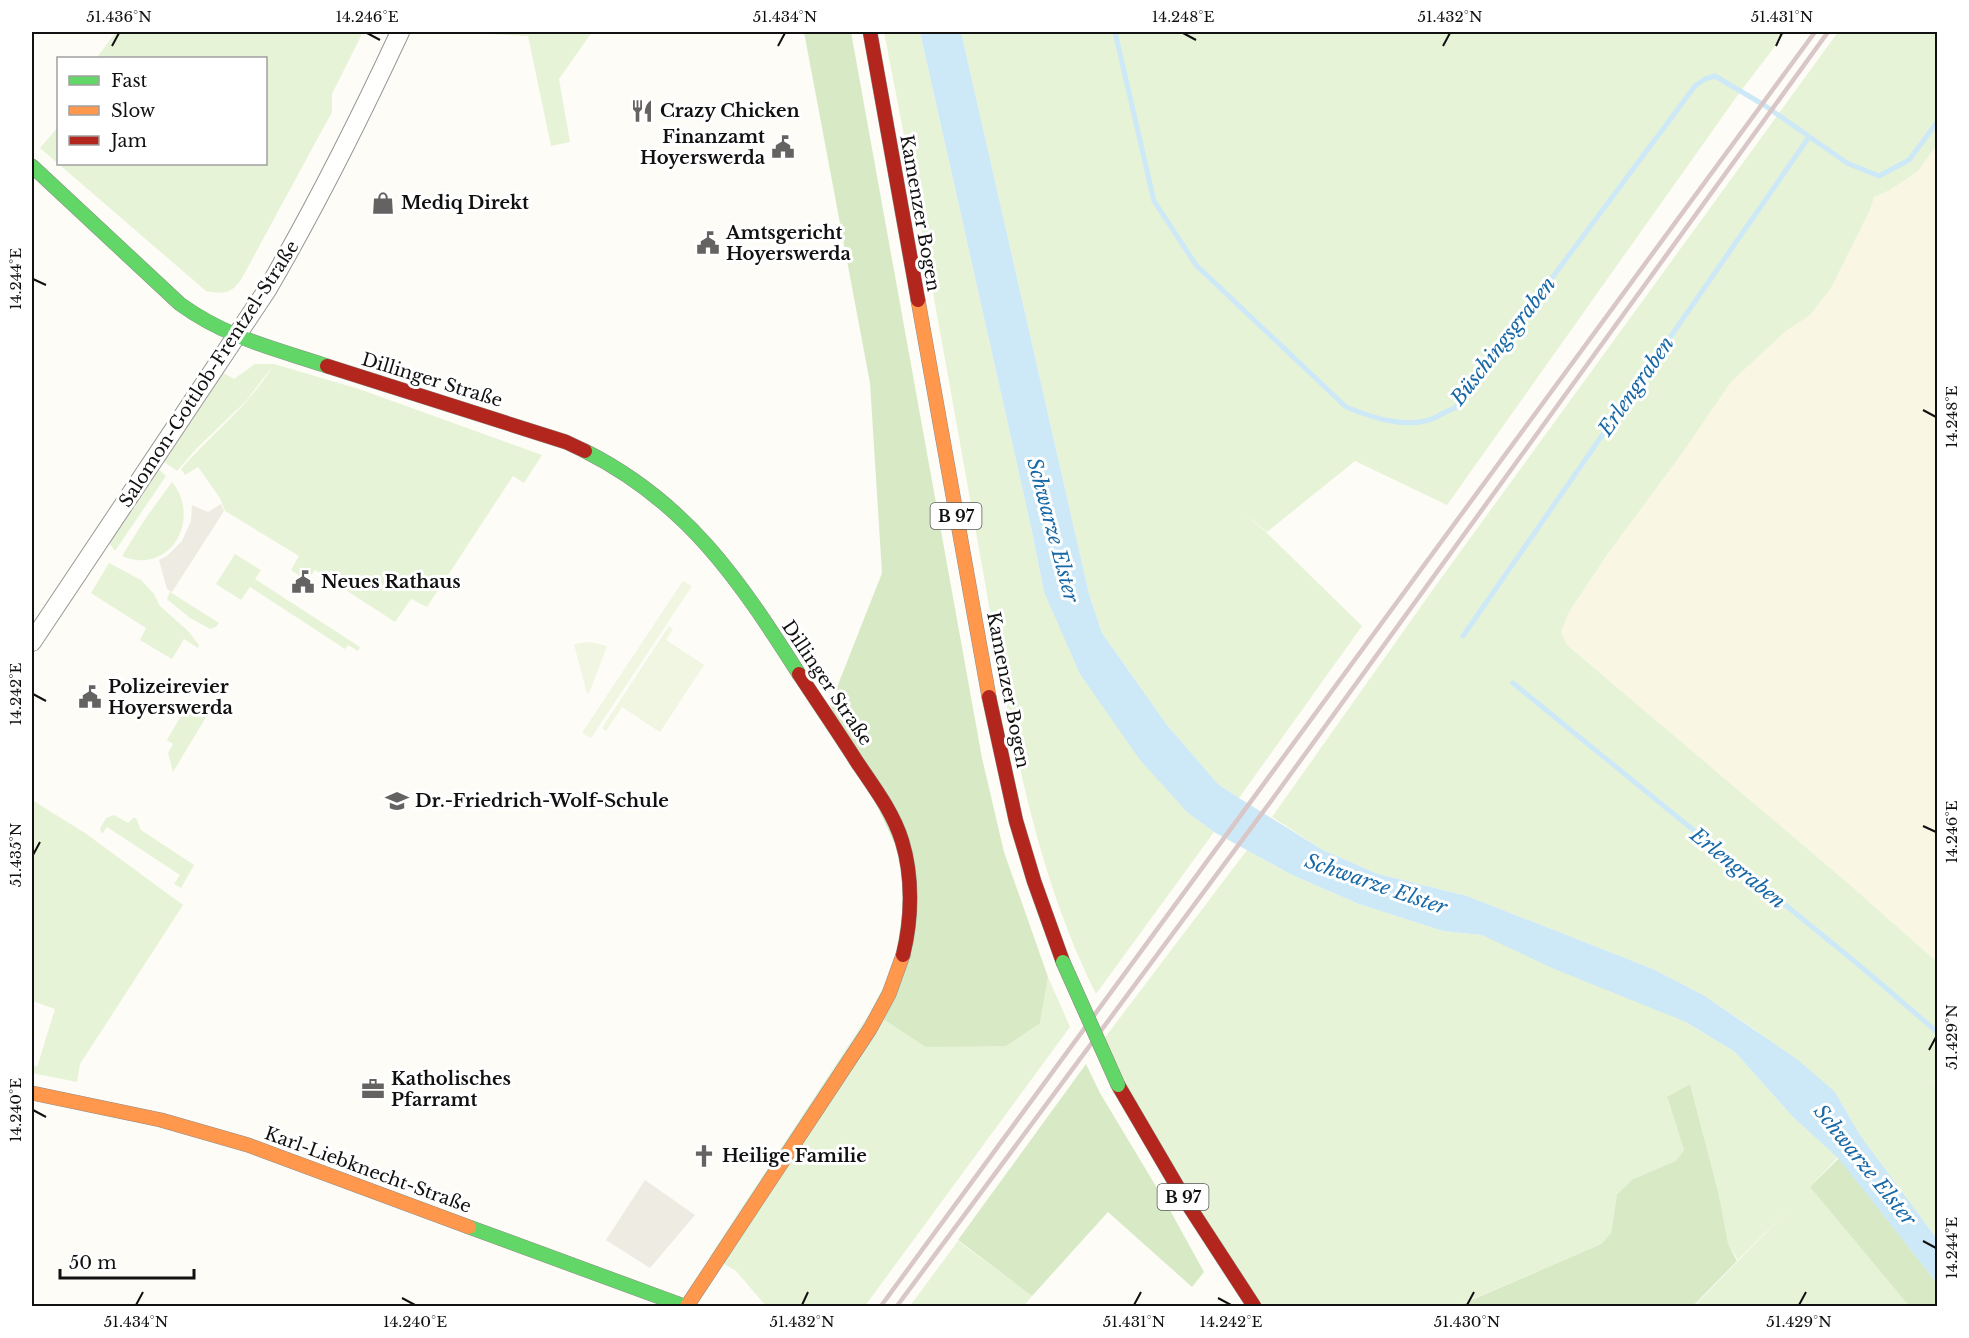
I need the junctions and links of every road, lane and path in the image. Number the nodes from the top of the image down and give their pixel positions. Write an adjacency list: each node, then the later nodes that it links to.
1 (400, 32): 4 (street, Salomon-Gottlob-Frentzel-Straße)
2 (870, 32): 9 (street, Kamenzer Bogen / B 97, bridge)
3 (32, 166): 4 (street, Dillinger Straße)
4 (237, 337): 5 (street, Salomon-Gottlob-Frentzel-Straße); 8 (street, Dillinger Straße)
5 (32, 642)
6 (32, 1093): 7 (street, Karl-Liebknecht-Straße)
7 (661, 1303): 8 (street, Karl-Liebknecht-Straße)
8 (686, 1306)
9 (1254, 1306)

